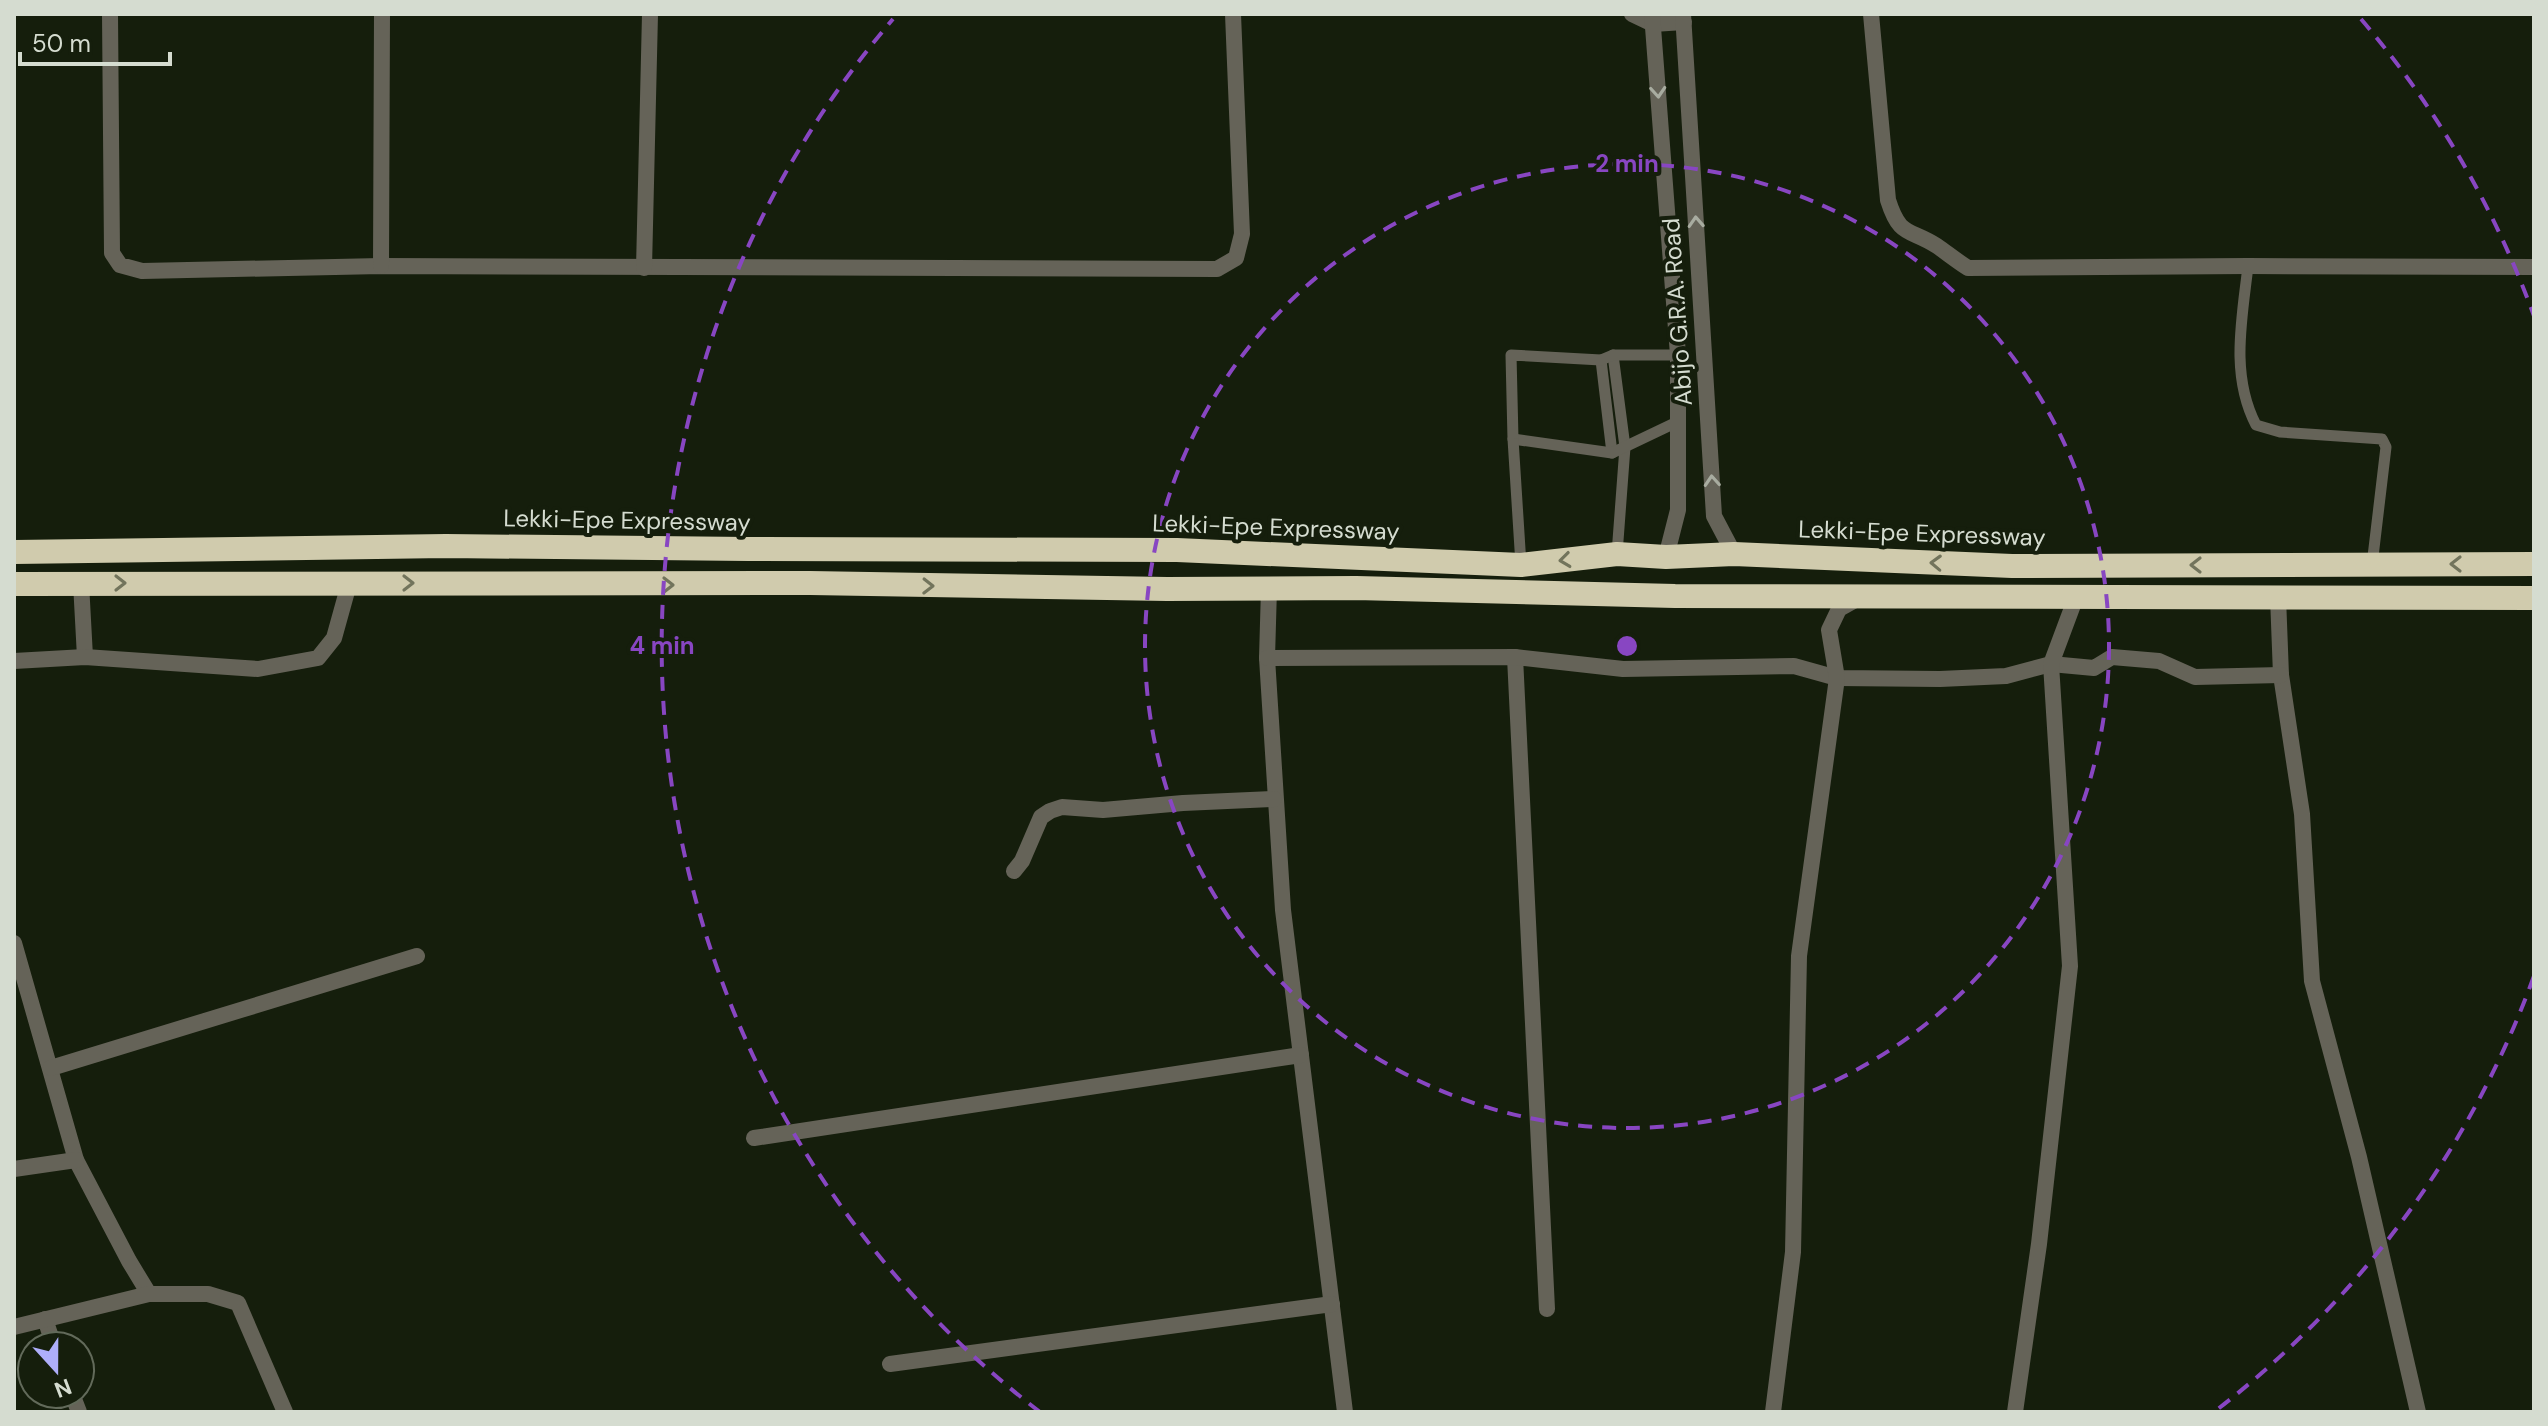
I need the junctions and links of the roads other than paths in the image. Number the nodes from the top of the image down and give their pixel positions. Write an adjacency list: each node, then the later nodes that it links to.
1 (110, 14): 9 (street)
2 (382, 14): 9 (street)
3 (650, 14): 12 (street)
4 (1233, 14): 12 (street)
5 (1632, 14): 8 (street)
6 (1871, 14): 10 (street)
7 (1684, 18): 8 (street); 23 (street, Abijo G.R.A. Road, one-way to 7)
8 (1653, 19): 14 (street, Abijo G.R.A. Road, one-way to 14)
9 (381, 266): 12 (street)
10 (2248, 266): 11 (street); 27 (lane)
11 (2534, 267)
12 (644, 268)
13 (1613, 355): 14 (lane); 15 (lane); 18 (lane)
14 (1678, 355): 16 (street, Abijo G.R.A. Road)
15 (1601, 360): 17 (lane); 19 (lane)
16 (1677, 422): 18 (lane); 24 (street, Abijo G.R.A. Road)
17 (1513, 439): 19 (lane); 26 (lane)
18 (1625, 447): 19 (lane); 22 (lane)
19 (1612, 453)
20 (748, 549): 21 (highway, Lekki-Epe Expressway); 26 (highway, Lekki-Epe Expressway); 31 (highway)
21 (14, 552)
22 (1617, 554): 24 (highway, Lekki-Epe Expressway); 26 (highway, Lekki-Epe Expressway, one-way to 26)
23 (1734, 554): 24 (highway, Lekki-Epe Expressway); 27 (highway, Lekki-Epe Expressway, one-way to 23)
24 (1666, 557)
25 (2534, 564): 27 (highway, Lekki-Epe Expressway, one-way to 27)
26 (1521, 565)
27 (2372, 565)
28 (81, 583): 29 (highway); 30 (highway, one-way to 30); 37 (street)
29 (14, 584)
30 (349, 584): 31 (highway, one-way to 31); 37 (street)
31 (749, 584): 32 (highway, one-way to 32)
32 (1269, 588): 33 (highway); 39 (street)
33 (1862, 596): 34 (highway); 43 (street)
34 (2076, 597): 35 (highway); 41 (street)
35 (2278, 597): 36 (highway); 42 (street)
36 (2534, 598)
37 (85, 657): 40 (street)
38 (1515, 657): 39 (street); 43 (street); 55 (street)
39 (1267, 658): 44 (street)
40 (14, 661)
41 (2051, 664): 42 (street); 43 (street); 63 (street)
42 (2281, 675): 64 (street)
43 (1837, 678): 62 (street)
44 (1274, 799): 45 (street); 48 (street)
45 (1014, 871)
46 (14, 943): 49 (street)
47 (417, 956): 49 (street)
48 (1301, 1055): 50 (street); 54 (street)
49 (51, 1068): 51 (street)
50 (754, 1138)
51 (76, 1160): 52 (street); 53 (street)
52 (14, 1169)
53 (149, 1294): 56 (street); 60 (street)
54 (1332, 1304): 59 (street); 61 (street)
55 (1547, 1309)
56 (45, 1319): 57 (street); 58 (street)
57 (14, 1327)
58 (49, 1330)
59 (890, 1364)
60 (285, 1412)
61 (1345, 1412)
62 (1773, 1412)
63 (2015, 1412)
64 (2418, 1412)

